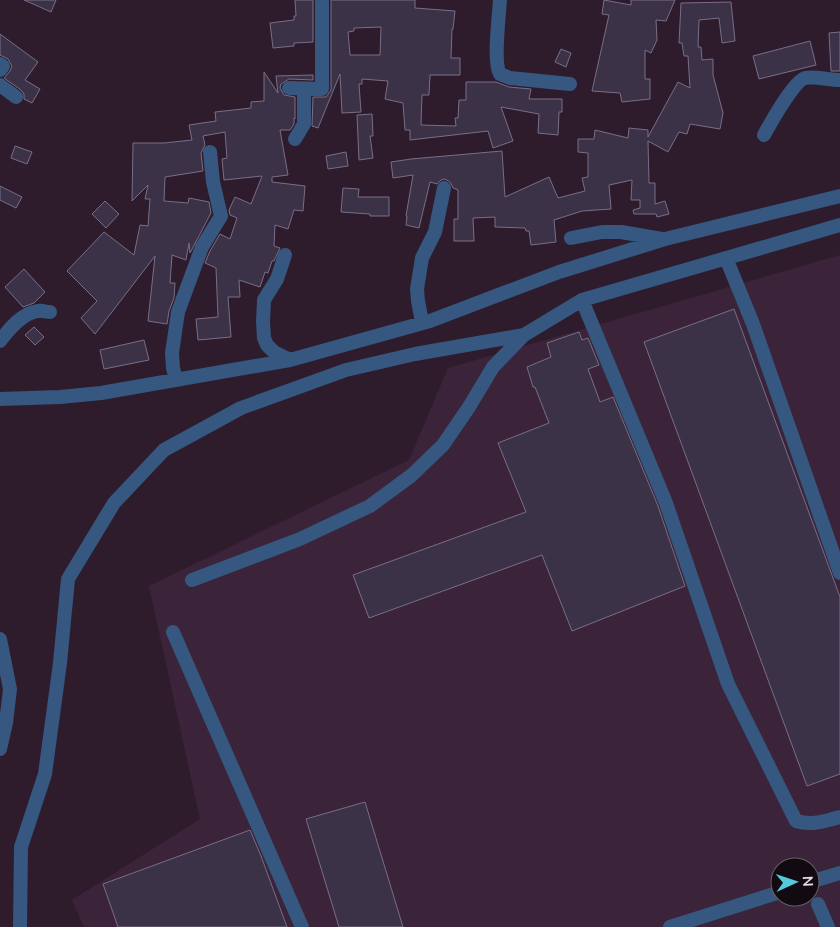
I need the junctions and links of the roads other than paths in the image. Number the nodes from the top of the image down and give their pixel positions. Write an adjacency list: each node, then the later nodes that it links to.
1 (322, 0): 9 (street)
2 (500, 0): 7 (street)
3 (0, 64): 4 (street)
4 (0, 70)
5 (840, 80): 11 (street)
6 (0, 84): 10 (street)
7 (570, 84)
8 (289, 88): 9 (street)
9 (304, 89): 12 (street)
10 (16, 97)
11 (764, 135)
12 (295, 139)
13 (210, 152): 27 (street)
14 (444, 188): 23 (street)
15 (840, 196): 18 (street)
16 (840, 225): 20 (street)
17 (571, 238): 18 (street)
18 (665, 239): 23 (street)
19 (285, 255): 26 (street)
20 (726, 258): 21 (street); 29 (street)
21 (582, 300): 24 (street); 34 (street)
22 (50, 312): 25 (street)
23 (422, 322): 26 (street)
24 (524, 335): 30 (street); 39 (street)
25 (0, 341)
26 (290, 360): 27 (street)
27 (176, 380): 28 (street)
28 (0, 399)
29 (840, 573)
30 (192, 580)
31 (173, 632): 40 (street)
32 (0, 639): 33 (street)
33 (0, 749)
34 (840, 817)
35 (840, 873): 36 (street)
36 (820, 879)
37 (770, 895): 41 (street)
38 (819, 907): 42 (street)
39 (20, 927)
40 (302, 927)
41 (670, 927)
42 (828, 927)

